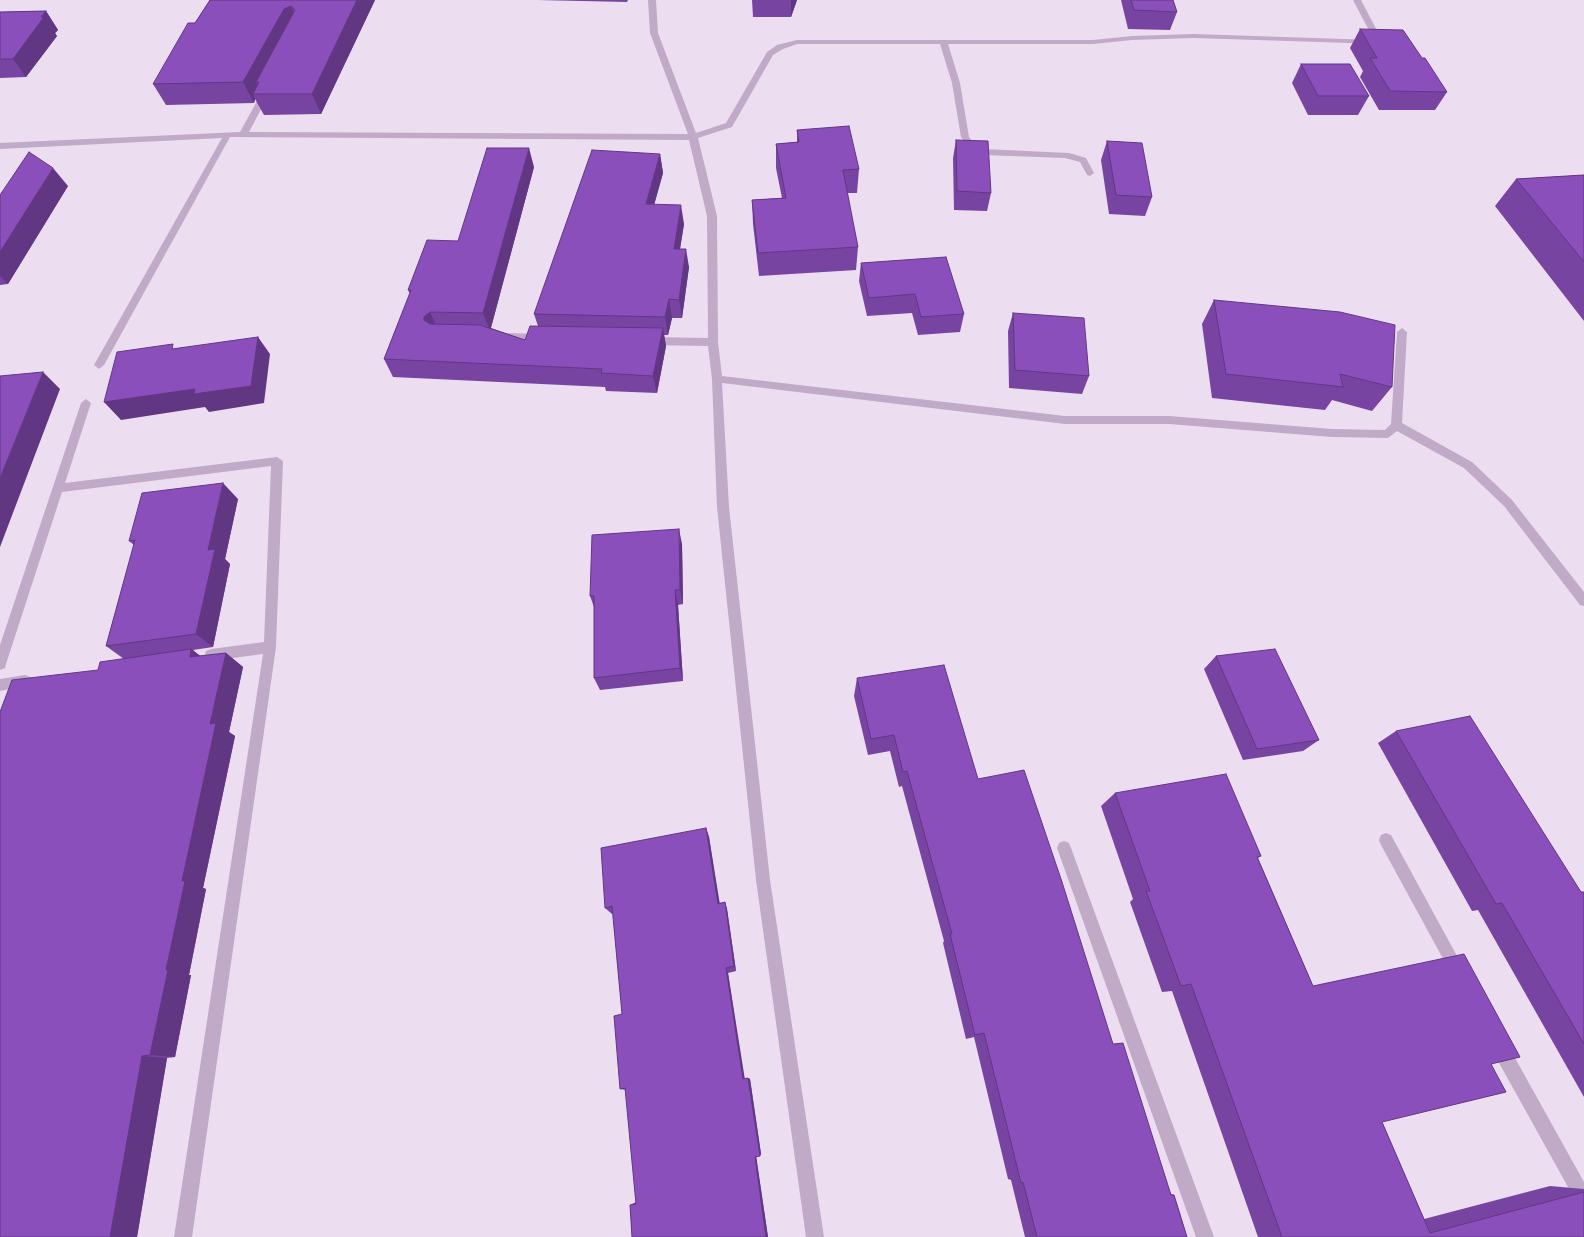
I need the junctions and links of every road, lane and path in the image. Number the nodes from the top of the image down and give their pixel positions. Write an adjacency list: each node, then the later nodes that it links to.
1 (652, 0): 7 (street)
2 (1357, 0): 3 (street)
3 (943, 42): 7 (street); 10 (street)
4 (271, 82): 6 (street)
5 (228, 134): 6 (street); 8 (street); 16 (street)
6 (243, 134): 7 (street)
7 (693, 137): 15 (street)
8 (4, 146): 9 (street)
9 (0, 156)
10 (1090, 173)
11 (1402, 332): 19 (street)
12 (488, 337): 13 (street)
13 (556, 338)
14 (634, 340): 15 (street)
15 (713, 342): 17 (street)
16 (99, 365)
17 (717, 379): 19 (street); 33 (street)
18 (86, 403): 20 (street)
19 (1396, 425): 21 (street)
20 (58, 488): 22 (street); 24 (street)
21 (1584, 601)
22 (270, 647): 23 (street); 32 (street)
23 (203, 656)
24 (0, 664)
25 (39, 679): 26 (street)
26 (0, 685)
27 (1386, 840): 29 (street)
28 (1064, 848): 34 (street)
29 (1466, 986)
30 (1490, 1028): 31 (street)
31 (1584, 1199)
32 (183, 1237)
33 (815, 1237)
34 (1205, 1237)

